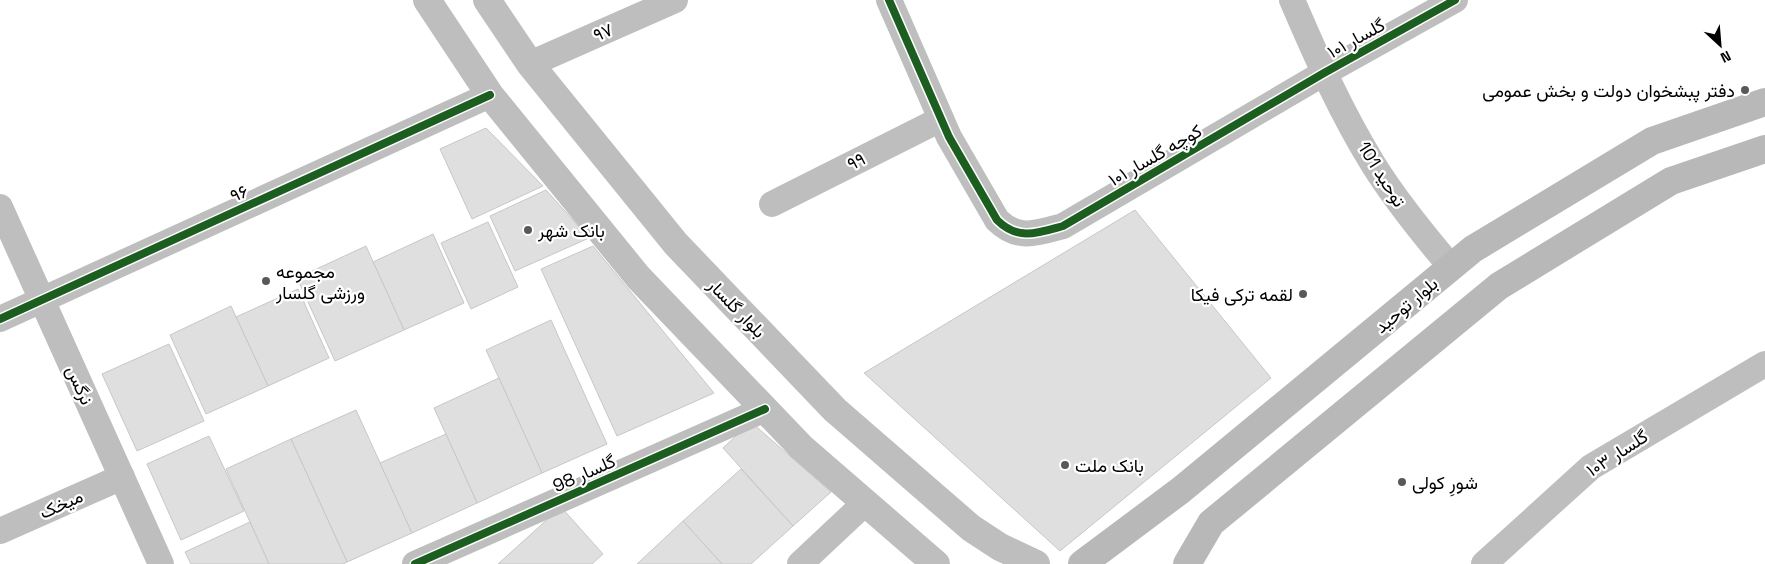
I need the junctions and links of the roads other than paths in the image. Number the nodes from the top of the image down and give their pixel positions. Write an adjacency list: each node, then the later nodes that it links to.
1 (426, 0): 9 (main road)
2 (487, 0): 7 (main road, بلوار گلسار)
3 (675, 0): 7 (street, ۹۷)
4 (889, 0): 11 (street)
5 (1292, 0): 8 (street, توحید 101)
6 (1455, 0): 8 (street, گلسار ۱۰۱)
7 (530, 64): 28 (main road, بلوار گلسار)
8 (1324, 73): 11 (street, کوچه گلسار ۱۰۱); 15 (street, توحید 101)
9 (490, 95): 16 (street, ۹۶); 20 (main road)
10 (1765, 102): 15 (main road, بلوار توحید)
11 (941, 119): 13 (street, ۹۹)
12 (1765, 149): 17 (main road)
13 (772, 204)
14 (0, 207): 16 (street, نرگس)
15 (1451, 267): 17 (main road); 29 (main road, بلوار توحید)
16 (42, 300): 18 (street, ۹۶); 21 (street, نرگس)
17 (1480, 300): 30 (main road)
18 (0, 319)
19 (1765, 364): 31 (street, گلسار ۱۰۳)
20 (765, 409): 22 (main road); 25 (street, گلسار 98)
21 (122, 477): 23 (street, میخک); 24 (street, نرگس)
22 (865, 503): 26 (street); 27 (main road)
23 (0, 531)
24 (161, 564)
25 (416, 564)
26 (800, 564)
27 (936, 564)
28 (1036, 564)
29 (1082, 564)
30 (1187, 564)
31 (1484, 564)

